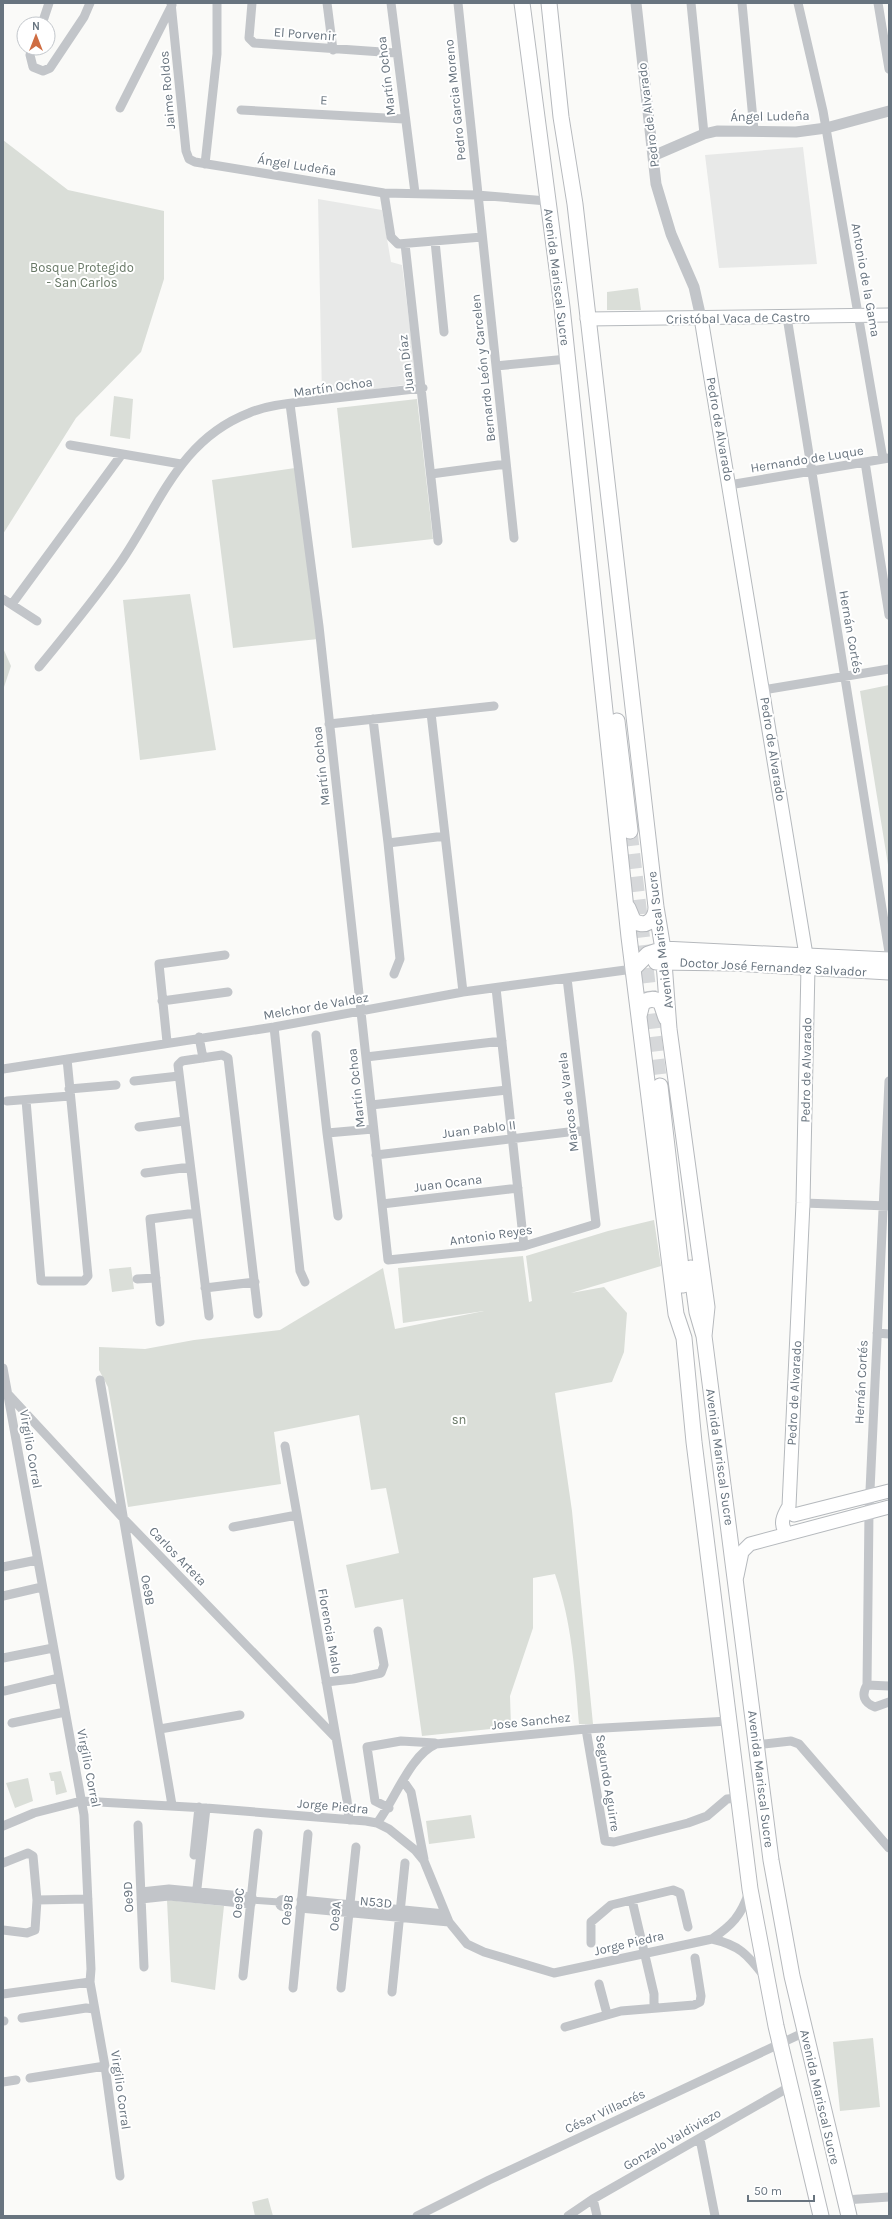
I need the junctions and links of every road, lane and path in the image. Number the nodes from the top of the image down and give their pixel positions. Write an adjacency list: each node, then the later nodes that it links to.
1 (49, 3): 16 (street)
2 (90, 3): 20 (street)
3 (217, 3): 32 (street)
4 (252, 3): 18 (street, El Porvenir)
5 (328, 3): 18 (street)
6 (391, 3): 19 (street, Martín Ochoa)
7 (458, 3): 35 (street, Pedro Garcia Moreno)
8 (522, 3): 27 (main road, Avenida Mariscal Sucre)
9 (549, 3): 25 (main road, Avenida Mariscal Sucre)
10 (636, 3): 31 (street, Pedro de Alvarado)
11 (691, 3): 30 (street)
12 (742, 3): 29 (street)
13 (798, 3): 28 (street, Antonio de la Gama)
14 (878, 3): 17 (street)
15 (171, 4): 22 (street); 32 (street, Jaime Roldos)
16 (45, 16)
17 (885, 19): 21 (street)
18 (333, 50): 19 (street, El Porvenir)
19 (396, 53): 26 (street, Martín Ochoa)
20 (30, 56)
21 (889, 69)
22 (120, 108)
23 (241, 110): 26 (street, E)
24 (889, 111): 28 (street, Ángel Ludeña)
25 (561, 117): 27 (main road); 44 (main road, Avenida Mariscal Sucre)
26 (404, 119): 34 (street, Martín Ochoa)
27 (536, 120): 36 (main road, Avenida Mariscal Sucre)
28 (826, 128): 29 (street, Ángel Ludeña); 41 (street, Antonio de la Gama)
29 (754, 130): 30 (street, Ángel Ludeña)
30 (704, 134): 31 (street, Ángel Ludeña)
31 (653, 156): 43 (street, Pedro de Alvarado)
32 (205, 164): 33 (street, Ángel Ludeña)
33 (384, 193): 34 (street, Ángel Ludeña); 39 (street)
34 (415, 193): 35 (street, Ángel Ludeña)
35 (477, 195): 36 (street, Ángel Ludeña); 37 (street, Bernardo León y Carcelen)
36 (547, 201): 46 (main road, Avenida Mariscal Sucre)
37 (482, 237): 38 (street); 47 (street, Bernardo León y Carcelen)
38 (434, 241): 39 (street); 45 (street)
39 (405, 244): 48 (street, Juan Díaz)
40 (889, 315): 41 (main road, Cristóbal Vaca de Castro)
41 (859, 316): 42 (main road, Cristóbal Vaca de Castro); 52 (street, Antonio de la Gama)
42 (787, 317): 43 (main road, Cristóbal Vaca de Castro); 56 (street, Hernán Cortés)
43 (701, 318): 44 (main road, Cristóbal Vaca de Castro); 58 (main road, Pedro de Alvarado)
44 (588, 319): 61 (main road, Avenida Mariscal Sucre)
45 (444, 332)
46 (568, 358): 47 (street); 62 (main road, Avenida Mariscal Sucre)
47 (496, 366): 55 (street, Bernardo León y Carcelen)
48 (422, 388): 49 (street, Martín Ochoa); 57 (street, Juan Díaz)
49 (290, 404): 54 (street); 74 (street, Martín Ochoa)
50 (70, 445): 51 (street)
51 (122, 454): 54 (street); 64 (street)
52 (886, 459): 53 (street, Hernando de Luque)
53 (864, 462): 56 (street, Hernando de Luque); 65 (street)
54 (180, 464): 67 (street)
55 (506, 464): 57 (street); 59 (street, Bernardo León y Carcelen)
56 (811, 472): 58 (street, Hernando de Luque); 69 (street, Hernán Cortés)
57 (431, 474): 60 (street, Juan Díaz)
58 (729, 485): 70 (main road, Pedro de Alvarado)
59 (514, 538)
60 (438, 541)
61 (613, 544): 62 (main road, Avenida Mariscal Sucre); 78 (main road, Avenida Mariscal Sucre)
62 (589, 551): 77 (main road, Avenida Mariscal Sucre)
63 (3, 599): 64 (street)
64 (12, 604): 66 (street)
65 (889, 615)
66 (37, 621)
67 (39, 668)
68 (889, 669): 69 (street)
69 (845, 675): 70 (street); 79 (street, Hernán Cortés)
70 (763, 690): 83 (main road, Pedro de Alvarado)
71 (494, 706): 72 (street)
72 (431, 713): 73 (street); 75 (street)
73 (373, 719): 74 (street); 76 (street)
74 (329, 724): 92 (street, Martín Ochoa)
75 (445, 836): 76 (street); 90 (street)
76 (388, 843): 86 (street)
77 (625, 899): 78 (main road); 84 (main road, Avenida Mariscal Sucre)
78 (656, 907): 81 (main road, Avenida Mariscal Sucre)
79 (889, 952)
80 (225, 955): 91 (street)
81 (664, 955): 83 (main road, Doctor José Fernandez Salvador); 84 (main road, Doctor José Fernandez Salvador); 95 (main road, Avenida Mariscal Sucre)
82 (889, 960): 83 (main road, Doctor José Fernandez Salvador)
83 (807, 961): 85 (main road, Doctor José Fernandez Salvador); 123 (main road, Pedro de Alvarado)
84 (633, 969): 87 (street, Melchor de Valdez); 93 (main road, Avenida Mariscal Sucre)
85 (889, 972)
86 (394, 974)
87 (567, 978): 88 (street, Melchor de Valdez); 116 (street, Marcos de Varela)
88 (496, 988): 90 (street, Melchor de Valdez); 98 (street)
89 (228, 992): 91 (street)
90 (463, 992): 92 (street, Melchor de Valdez)
91 (162, 1000): 99 (street)
92 (361, 1011): 94 (street, Melchor de Valdez); 100 (street, Martín Ochoa)
93 (639, 1016): 95 (main road); 142 (main road, Avenida Mariscal Sucre)
94 (274, 1027): 97 (street, Melchor de Valdez); 134 (street)
95 (669, 1028): 141 (main road, Avenida Mariscal Sucre)
96 (316, 1035): 117 (street)
97 (199, 1037): 99 (street, Melchor de Valdez); 101 (street)
98 (502, 1041): 100 (street); 108 (street)
99 (167, 1042): 102 (street, Melchor de Valdez)
100 (366, 1057): 112 (street, Martín Ochoa)
101 (203, 1058): 104 (street); 133 (street)
102 (66, 1059): 103 (street, Melchor de Valdez); 109 (street)
103 (3, 1069)
104 (179, 1076): 106 (street); 113 (street)
105 (889, 1080): 125 (street, Hernán Cortés)
106 (134, 1081)
107 (116, 1085): 109 (street)
108 (507, 1090): 112 (street); 118 (street)
109 (69, 1093): 110 (street); 110 (street)
110 (26, 1100): 111 (street)
111 (7, 1101)
112 (371, 1104): 115 (street, Martín Ochoa)
113 (184, 1121): 114 (street); 120 (street)
114 (139, 1127)
115 (374, 1129): 117 (street); 119 (street, Martín Ochoa)
116 (585, 1130): 118 (street, Juan Pablo II); 128 (street, Marcos de Varela)
117 (327, 1133): 127 (street)
118 (512, 1138): 119 (street, Juan Pablo II); 122 (street)
119 (376, 1154): 124 (street, Martín Ochoa)
120 (190, 1167): 121 (street); 126 (street)
121 (145, 1173)
122 (518, 1188): 124 (street, Juan Ocana); 129 (street)
123 (803, 1202): 125 (street); 150 (main road, Pedro de Alvarado)
124 (382, 1204): 130 (street, Martín Ochoa)
125 (886, 1206): 139 (street, Hernán Cortés)
126 (196, 1212): 131 (street); 135 (street)
127 (338, 1216)
128 (596, 1224): 129 (street, Antonio Reyes)
129 (524, 1246): 130 (street, Antonio Reyes)
130 (388, 1260)
131 (156, 1278): 132 (street); 138 (street)
132 (138, 1279)
133 (255, 1282): 135 (street); 136 (street)
134 (305, 1282)
135 (205, 1288): 137 (street)
136 (258, 1314)
137 (209, 1316)
138 (160, 1322)
139 (877, 1333): 140 (street); 148 (street, Hernán Cortés)
140 (889, 1334)
141 (704, 1336): 142 (main road, Avenida Mariscal Sucre); 158 (main road, Avenida Mariscal Sucre)
142 (684, 1338): 172 (main road, Avenida Mariscal Sucre)
143 (3, 1368): 145 (street, Virgilio Corral)
144 (100, 1380): 153 (street, Oe9B)
145 (5, 1392): 153 (street, Carlos Arteta); 156 (street, Virgilio Corral)
146 (285, 1446): 152 (street, Florencia Malo)
147 (889, 1491): 148 (main road)
148 (870, 1496): 150 (main road); 151 (street, Hernán Cortés)
149 (889, 1507): 151 (main road)
150 (791, 1510): 155 (main road, Pedro de Alvarado)
151 (869, 1512): 155 (main road); 166 (street, Hernán Cortés)
152 (297, 1515): 154 (street); 165 (street, Florencia Malo)
153 (122, 1517): 175 (street, Oe9B); 176 (street, Carlos Arteta)
154 (233, 1527)
155 (791, 1533): 158 (main road)
156 (37, 1560): 157 (street); 159 (street, Virgilio Corral)
157 (3, 1567)
158 (736, 1579): 178 (main road, Avenida Mariscal Sucre)
159 (42, 1587): 160 (street); 162 (street, Virgilio Corral)
160 (3, 1596)
161 (378, 1631): 165 (street)
162 (53, 1648): 163 (street); 164 (street, Virgilio Corral)
163 (3, 1658)
164 (58, 1678): 168 (street); 170 (street, Virgilio Corral)
165 (326, 1682): 176 (street, Florencia Malo)
166 (867, 1685): 167 (street); 169 (street, Hernán Cortés)
167 (889, 1686)
168 (4, 1691)
169 (889, 1702)
170 (65, 1712): 173 (street); 181 (street, Virgilio Corral)
171 (240, 1715): 175 (street)
172 (729, 1721): 174 (street, Jose Sanchez); 180 (main road, Avenida Mariscal Sucre)
173 (12, 1723)
174 (586, 1728): 177 (street, Jose Sanchez); 180 (street, Segundo Aguirre)
175 (160, 1729): 182 (street, Oe9B)
176 (336, 1738): 185 (street, Florencia Malo)
177 (436, 1744): 179 (street, Jose Sanchez); 184 (street)
178 (756, 1745): 192 (street); 227 (main road, Avenida Mariscal Sucre)
179 (404, 1782): 184 (street, Jose Sanchez); 193 (street)
180 (738, 1798): 196 (main road, Avenida Mariscal Sucre)
181 (81, 1801): 182 (street, Jorge Piedra); 188 (street, Jorge Piedra); 199 (street, Virgilio Corral)
182 (172, 1805): 183 (street, Jorge Piedra)
183 (202, 1807): 185 (street, Jorge Piedra); 198 (street)
184 (389, 1808): 186 (street, Jose Sanchez)
185 (349, 1820): 186 (street, Jorge Piedra)
186 (377, 1823): 193 (street, Jorge Piedra)
187 (138, 1825): 197 (street, Oe9D)
188 (3, 1826)
189 (258, 1833): 201 (street, Oe9C)
190 (308, 1834): 203 (street, Oe9B)
191 (356, 1847): 204 (street, Oe9A)
192 (889, 1848)
193 (424, 1861): 206 (street, Jorge Piedra)
194 (3, 1863): 200 (street)
195 (405, 1863): 205 (street)
196 (750, 1890): 209 (street, Jorge Piedra); 216 (main road, Avenida Mariscal Sucre)
197 (141, 1895): 198 (street); 213 (street, Oe9D)
198 (193, 1895): 201 (street)
199 (88, 1899): 200 (street); 215 (street, Virgilio Corral)
200 (37, 1900): 208 (street)
201 (251, 1900): 203 (street); 214 (street, Oe9C)
202 (632, 1900): 207 (street); 210 (street); 211 (street)
203 (301, 1904): 204 (street, N53D); 218 (street, Oe9B)
204 (349, 1909): 205 (street, N53D); 219 (street, Oe9A)
205 (400, 1914): 206 (street, N53D); 220 (street)
206 (447, 1918): 211 (street, Jorge Piedra)
207 (688, 1927)
208 (3, 1930)
209 (712, 1939): 211 (street, Jorge Piedra); 216 (street, Jorge Piedra)
210 (591, 1943)
211 (645, 1953): 222 (street)
212 (695, 1958): 222 (street)
213 (144, 1967)
214 (243, 1976)
215 (90, 1982): 221 (street); 223 (street, Virgilio Corral)
216 (768, 1982): 228 (main road, Avenida Mariscal Sucre)
217 (599, 1984): 224 (street)
218 (293, 1988)
219 (341, 1988)
220 (392, 1992)
221 (3, 1994)
222 (654, 2007): 224 (street)
223 (94, 2009): 225 (street); 229 (street, Virgilio Corral)
224 (608, 2014): 226 (street)
225 (22, 2018)
226 (565, 2027)
227 (805, 2032): 228 (street, César Villacrés); 238 (main road, Avenida Mariscal Sucre)
228 (780, 2044): 233 (main road, Avenida Mariscal Sucre); 239 (street, César Villacrés)
229 (105, 2066): 230 (street); 235 (street, Virgilio Corral)
230 (30, 2078)
231 (16, 2080): 232 (street)
232 (3, 2082)
233 (791, 2086): 234 (street, Gonzalo Valdiviezo); 243 (main road, Avenida Mariscal Sucre)
234 (700, 2139): 237 (street, Gonzalo Valdiviezo); 242 (street)
235 (120, 2176)
236 (889, 2197): 238 (street)
237 (593, 2199): 240 (street, Gonzalo Valdiviezo); 241 (street)
238 (845, 2200): 244 (main road, Avenida Mariscal Sucre)
239 (418, 2216)
240 (568, 2216)
241 (597, 2216)
242 (715, 2216)
243 (821, 2216)
244 (849, 2216)

